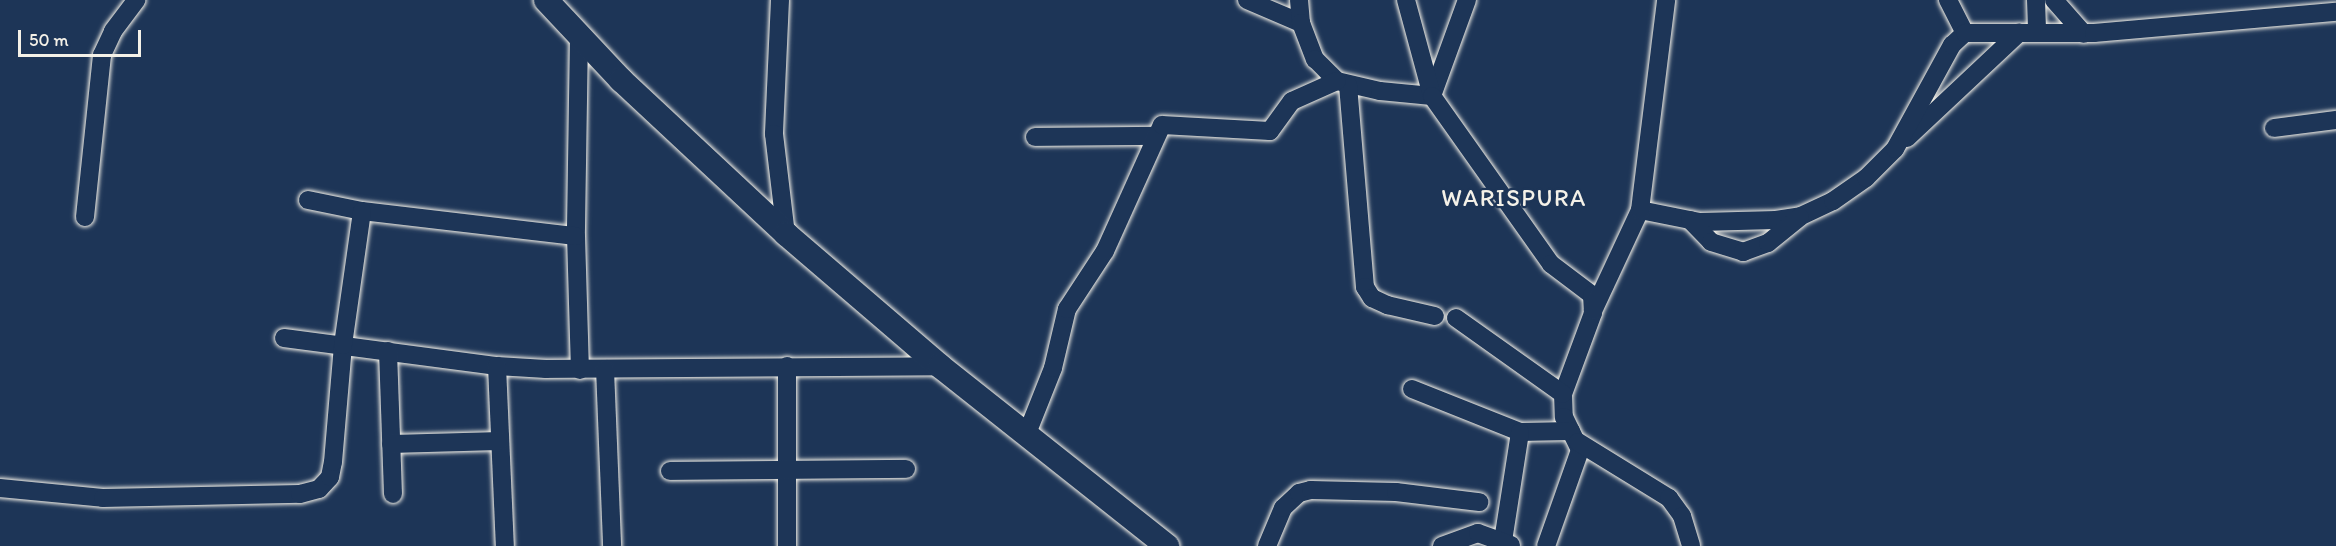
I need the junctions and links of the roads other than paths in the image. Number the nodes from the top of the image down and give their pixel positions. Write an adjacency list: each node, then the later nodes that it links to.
1 (136, 0): 29 (street)
2 (546, 0): 17 (street)
3 (780, 0): 31 (street)
4 (1248, 0): 13 (street)
5 (1299, 0): 13 (street)
6 (1406, 0): 19 (street)
7 (1467, 0): 19 (street)
8 (1666, 0): 26 (street)
9 (1948, 0): 14 (street)
10 (2036, 0): 15 (street)
11 (2054, 0): 16 (street)
12 (2336, 12): 16 (street)
13 (1301, 23): 18 (street)
14 (1965, 33): 15 (street); 24 (street)
15 (2028, 33): 16 (street); 24 (street)
16 (2084, 34)
17 (579, 36): 31 (street); 32 (street)
18 (1342, 83): 19 (street); 22 (street); 34 (street)
19 (1432, 96): 33 (street)
20 (2336, 120): 21 (street)
21 (2274, 128)
22 (1155, 136): 23 (street); 47 (street)
23 (1035, 137)
24 (1895, 149): 28 (street)
25 (308, 200): 27 (street)
26 (1640, 210): 30 (street); 33 (street)
27 (362, 211): 32 (street); 37 (street)
28 (1801, 216): 30 (street); 30 (street)
29 (85, 217)
30 (1690, 220)
31 (786, 234): 41 (street)
32 (576, 236): 43 (street)
33 (1593, 313): 45 (street)
34 (1435, 316)
35 (1456, 318): 45 (street)
36 (284, 338): 37 (street)
37 (343, 345): 38 (street); 54 (street)
38 (388, 351): 39 (street); 50 (street)
39 (497, 366): 43 (street); 49 (street)
40 (787, 366): 41 (street); 42 (street); 52 (street)
41 (940, 366): 47 (street)
42 (605, 369): 43 (street); 59 (street)
43 (580, 370)
44 (1412, 389): 46 (street)
45 (1563, 394): 48 (street)
46 (1520, 432): 48 (street); 57 (street)
47 (1026, 436): 61 (street)
48 (1574, 437): 64 (street); 65 (street)
49 (500, 441): 50 (street); 58 (street)
50 (391, 444): 55 (street)
51 (906, 469): 52 (street)
52 (787, 470): 53 (street); 60 (street)
53 (670, 471)
54 (0, 488)
55 (393, 494)
56 (1479, 502): 62 (street)
57 (1508, 543): 63 (street)
58 (505, 546)
59 (612, 546)
60 (787, 546)
61 (1167, 546)
62 (1267, 546)
63 (1442, 546)
64 (1546, 546)
65 (1691, 546)

